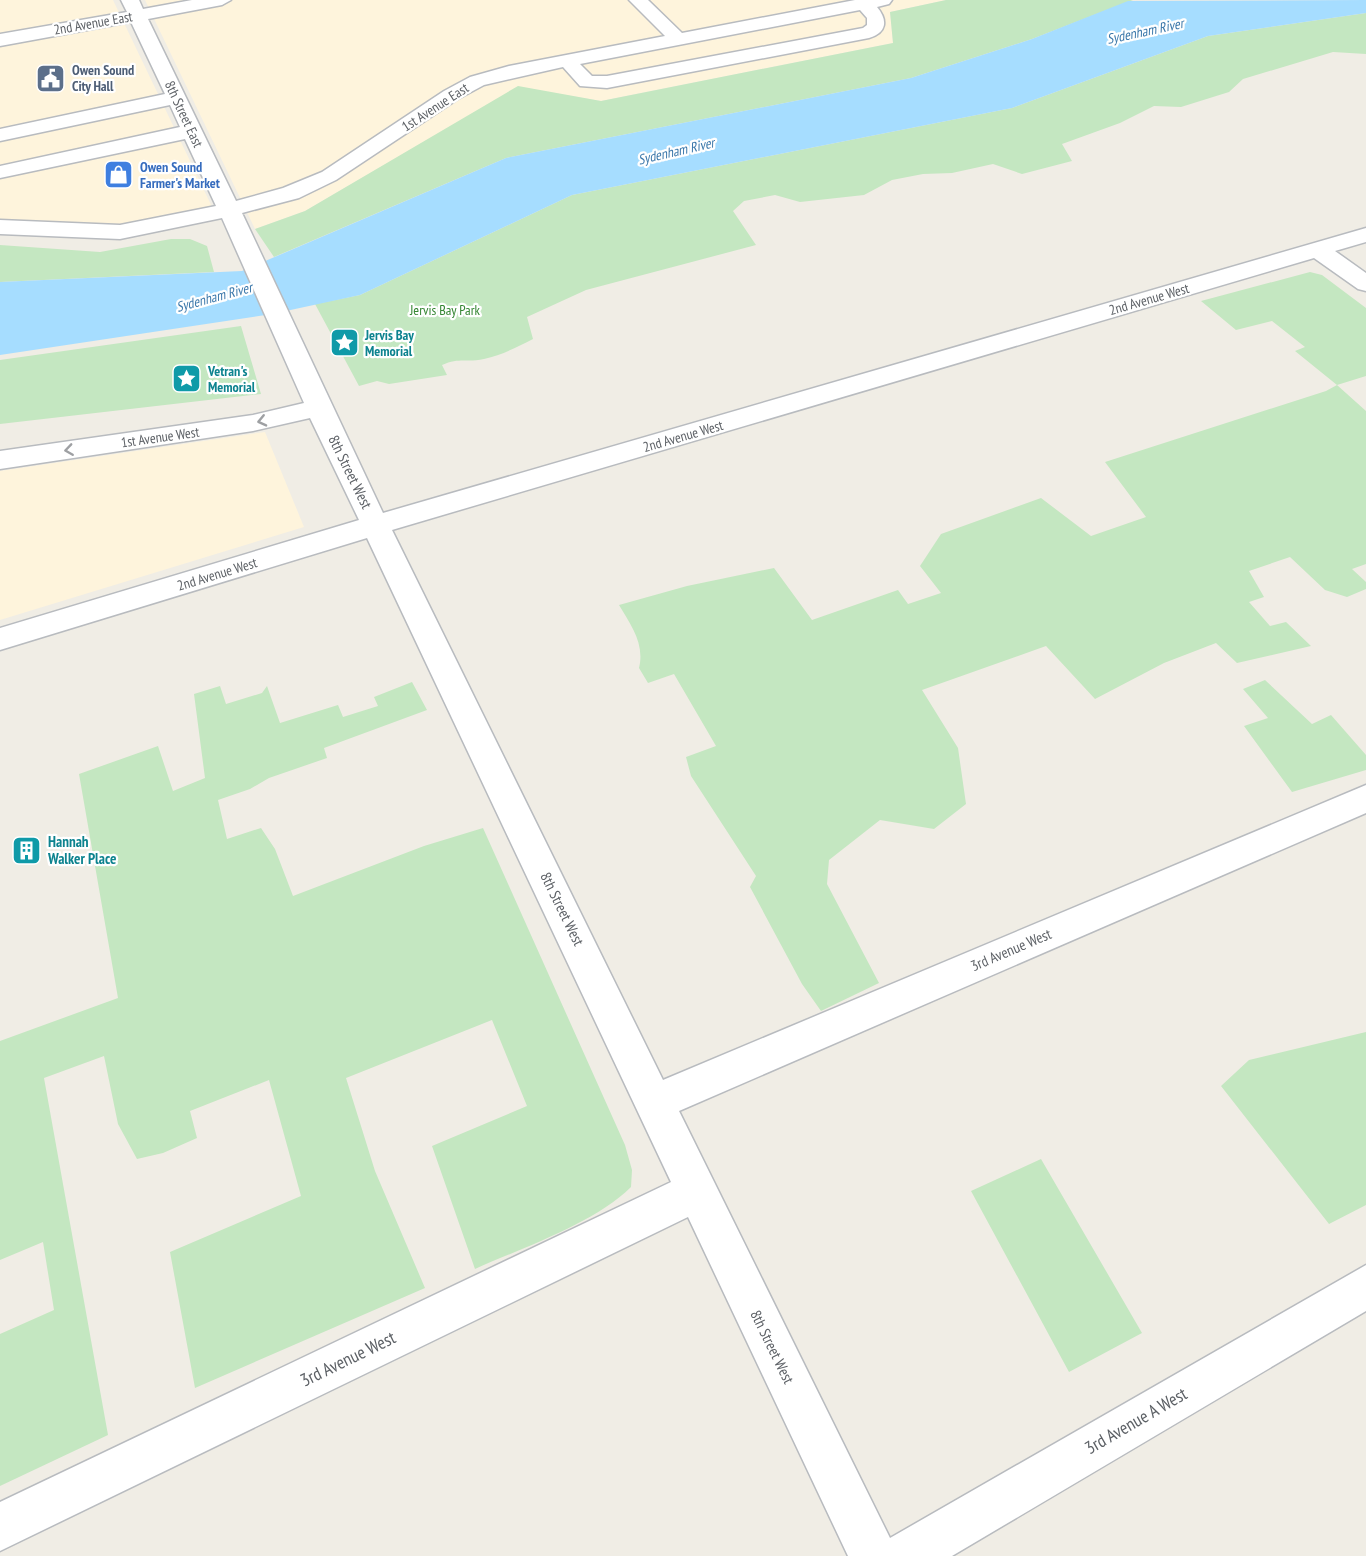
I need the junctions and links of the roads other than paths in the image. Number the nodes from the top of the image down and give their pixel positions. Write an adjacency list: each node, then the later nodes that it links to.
1 (222, 0): 5 (street, 2nd Avenue East)
2 (638, 0): 6 (street)
3 (883, 0): 4 (street, 1st Avenue East)
4 (864, 4): 6 (street, 1st Avenue East); 8 (street)
5 (133, 8): 7 (street, 2nd Avenue East); 9 (street, 8th Street East)
6 (678, 39): 8 (street, 1st Avenue East)
7 (0, 40)
8 (567, 61): 13 (street, 1st Avenue East)
9 (176, 98): 10 (street, 8th Street East); 11 (street)
10 (192, 131): 12 (street); 13 (street, 8th Street East)
11 (0, 135)
12 (0, 172)
13 (229, 211): 14 (street, 1st Avenue East); 17 (street, 8th Street East)
14 (0, 227)
15 (1366, 235): 16 (street, 2nd Avenue West)
16 (1318, 250): 18 (street); 21 (street, 2nd Avenue West)
17 (252, 262): 19 (street, 8th Street West)
18 (1366, 284)
19 (319, 408): 20 (street, 1st Avenue West, one-way to 20); 21 (street, 8th Street West)
20 (0, 460)
21 (376, 525): 22 (street, 2nd Avenue West); 24 (street, 8th Street West)
22 (0, 639)
23 (1366, 798): 24 (street, 3rd Avenue West)
24 (656, 1102): 25 (street, 8th Street West)
25 (697, 1191): 27 (street, 3rd Avenue West); 28 (street, 8th Street West)
26 (1366, 1287): 29 (street, 3rd Avenue A West)
27 (0, 1527)
28 (873, 1556)
29 (906, 1556)

